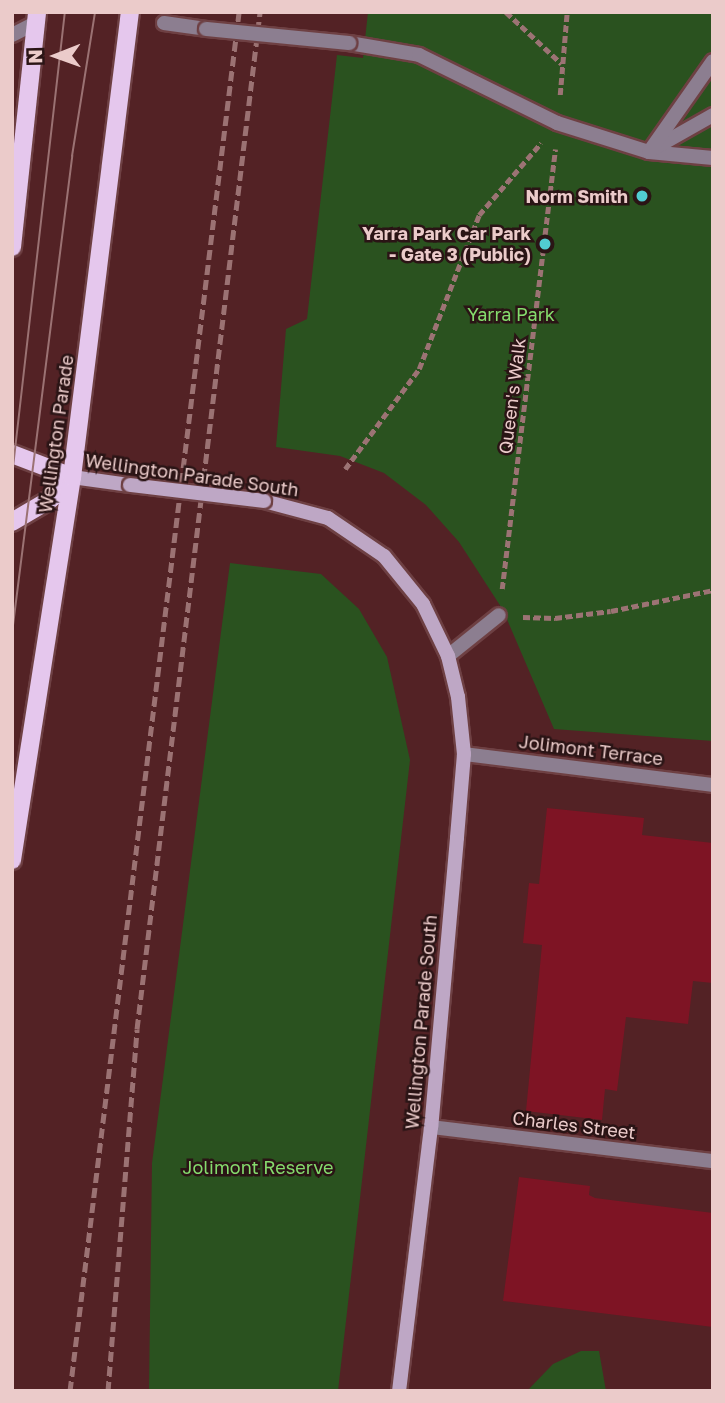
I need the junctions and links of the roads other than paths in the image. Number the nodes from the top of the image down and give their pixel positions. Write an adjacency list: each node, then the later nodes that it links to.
1 (130, 12): 11 (main road, Wellington Parade)
2 (36, 18): 4 (street); 9 (main road)
3 (164, 23): 7 (street, bridge)
4 (12, 35)
5 (713, 61): 7 (street)
6 (713, 115): 7 (street)
7 (649, 152): 8 (street)
8 (713, 158)
9 (12, 247)
10 (12, 454): 11 (main road)
11 (72, 477): 12 (main road); 14 (street, Wellington Parade South, bridge); 17 (main road, Wellington Parade)
12 (12, 522)
13 (499, 615): 14 (street)
14 (448, 656): 15 (street, Wellington Parade South)
15 (464, 754): 16 (street, Jolimont Terrace); 18 (street, Wellington Parade South)
16 (713, 785)
17 (12, 860)
18 (431, 1128): 19 (street, Charles Street); 20 (street, Wellington Parade South)
19 (713, 1161)
20 (399, 1391)

